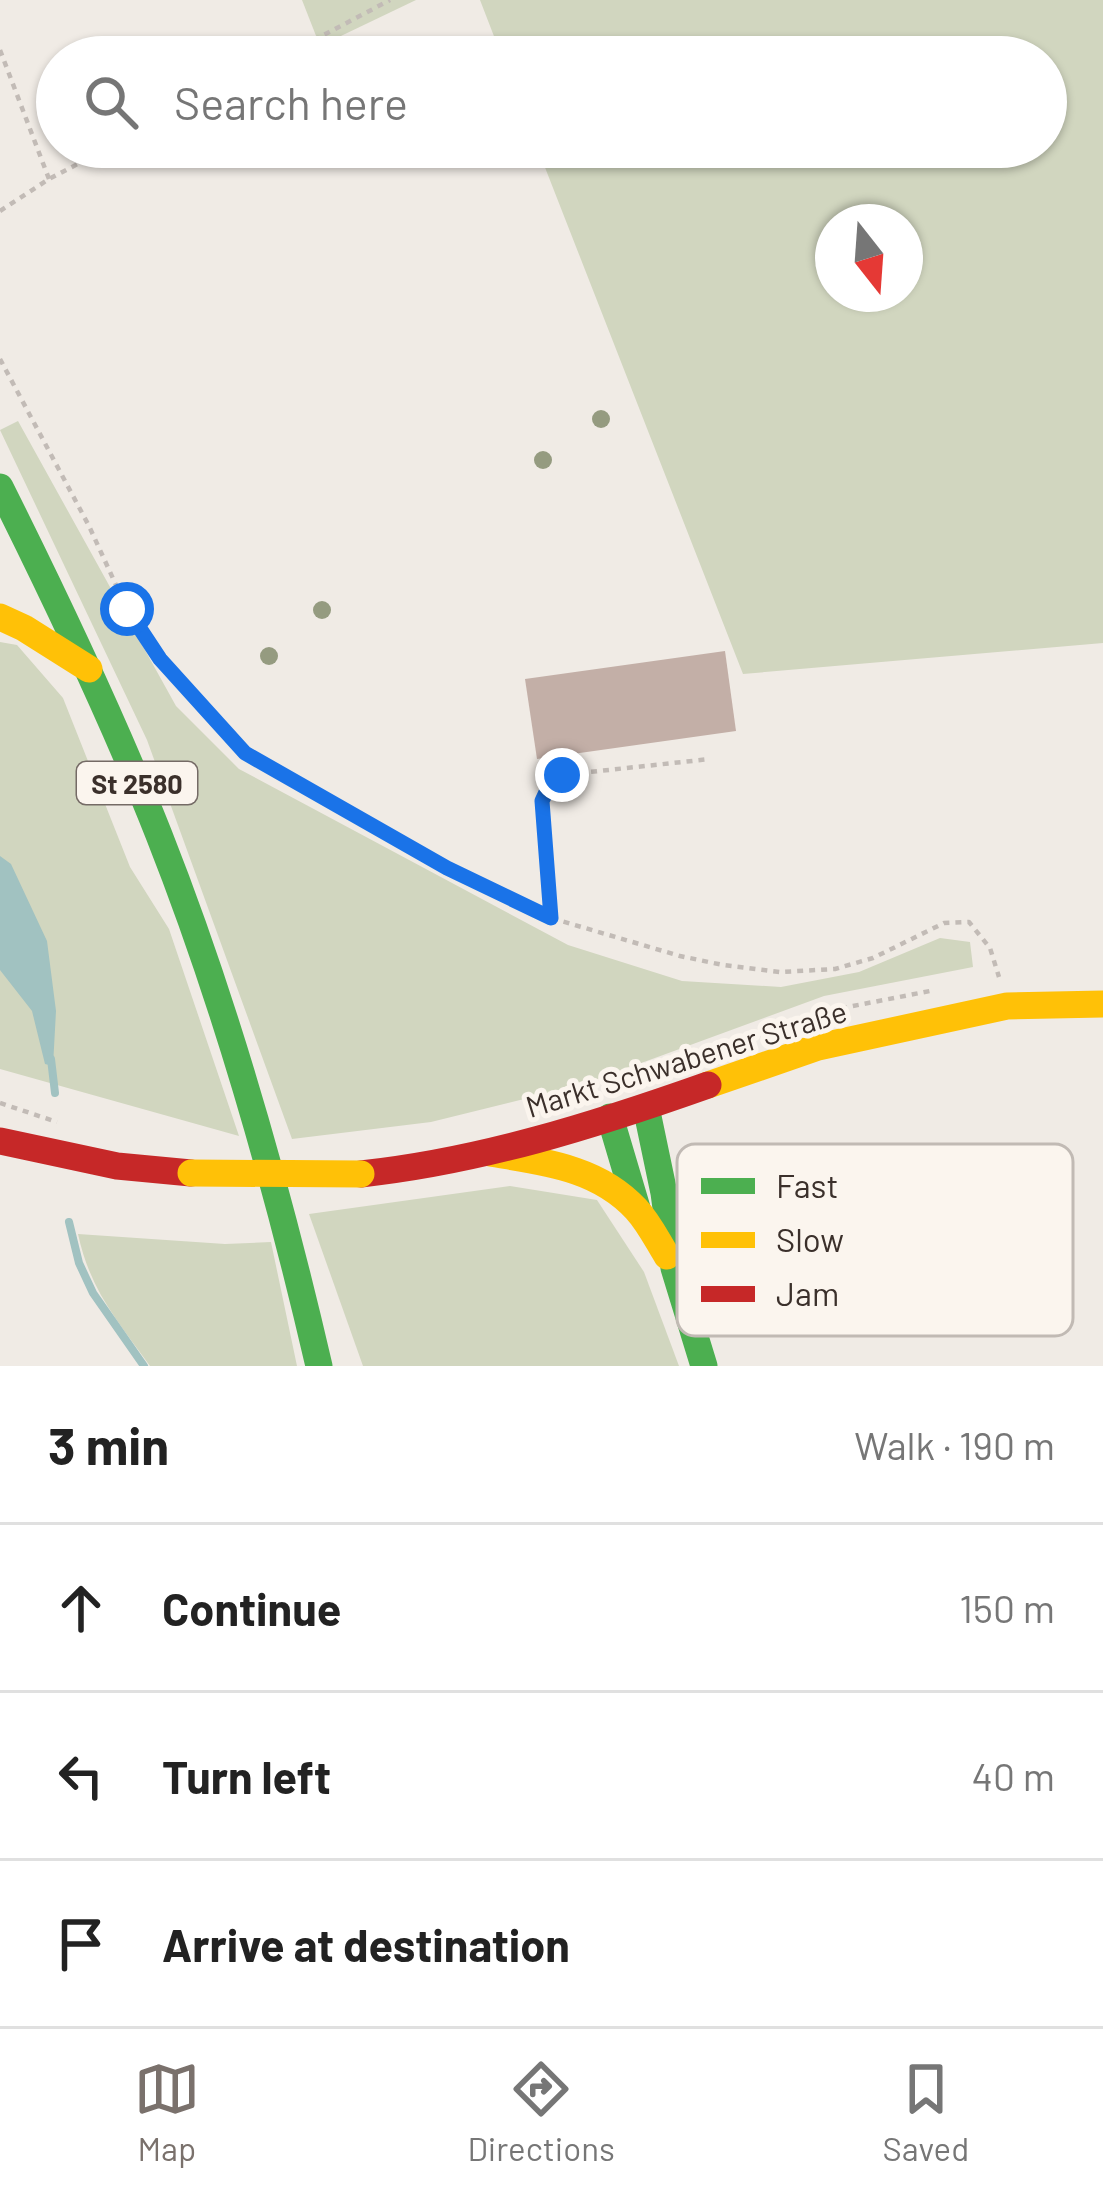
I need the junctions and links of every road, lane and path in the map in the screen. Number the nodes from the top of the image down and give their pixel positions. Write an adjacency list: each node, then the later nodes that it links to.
1 (390, 0): 2 (path)
2 (322, 36)
3 (0, 50): 4 (path)
4 (36, 145)
5 (45, 168): 7 (path)
6 (70, 168): 7 (path)
7 (49, 179): 8 (path)
8 (0, 211)
9 (0, 359): 14 (path)
10 (0, 487): 12 (main road, St 2580)
11 (0, 617): 12 (main road)
12 (89, 669): 25 (main road, St 2580)
13 (710, 759): 14 (path)
14 (551, 918): 16 (path)
15 (1103, 1004): 16 (main road, Markt Schwabener Straße)
16 (1007, 1006): 17 (main road, Markt Schwabener Straße)
17 (646, 1106): 18 (main road, Markt Schwabener Straße); 22 (main road)
18 (610, 1118): 20 (main road, Markt Schwabener Straße); 21 (main road)
19 (0, 1141): 20 (main road, Markt Schwabener Straße, bridge)
20 (490, 1153): 21 (main road)
21 (638, 1210): 22 (main road)
22 (674, 1268): 23 (main road)
23 (677, 1278)
24 (695, 1336): 26 (main road)
25 (319, 1366)
26 (704, 1366)

